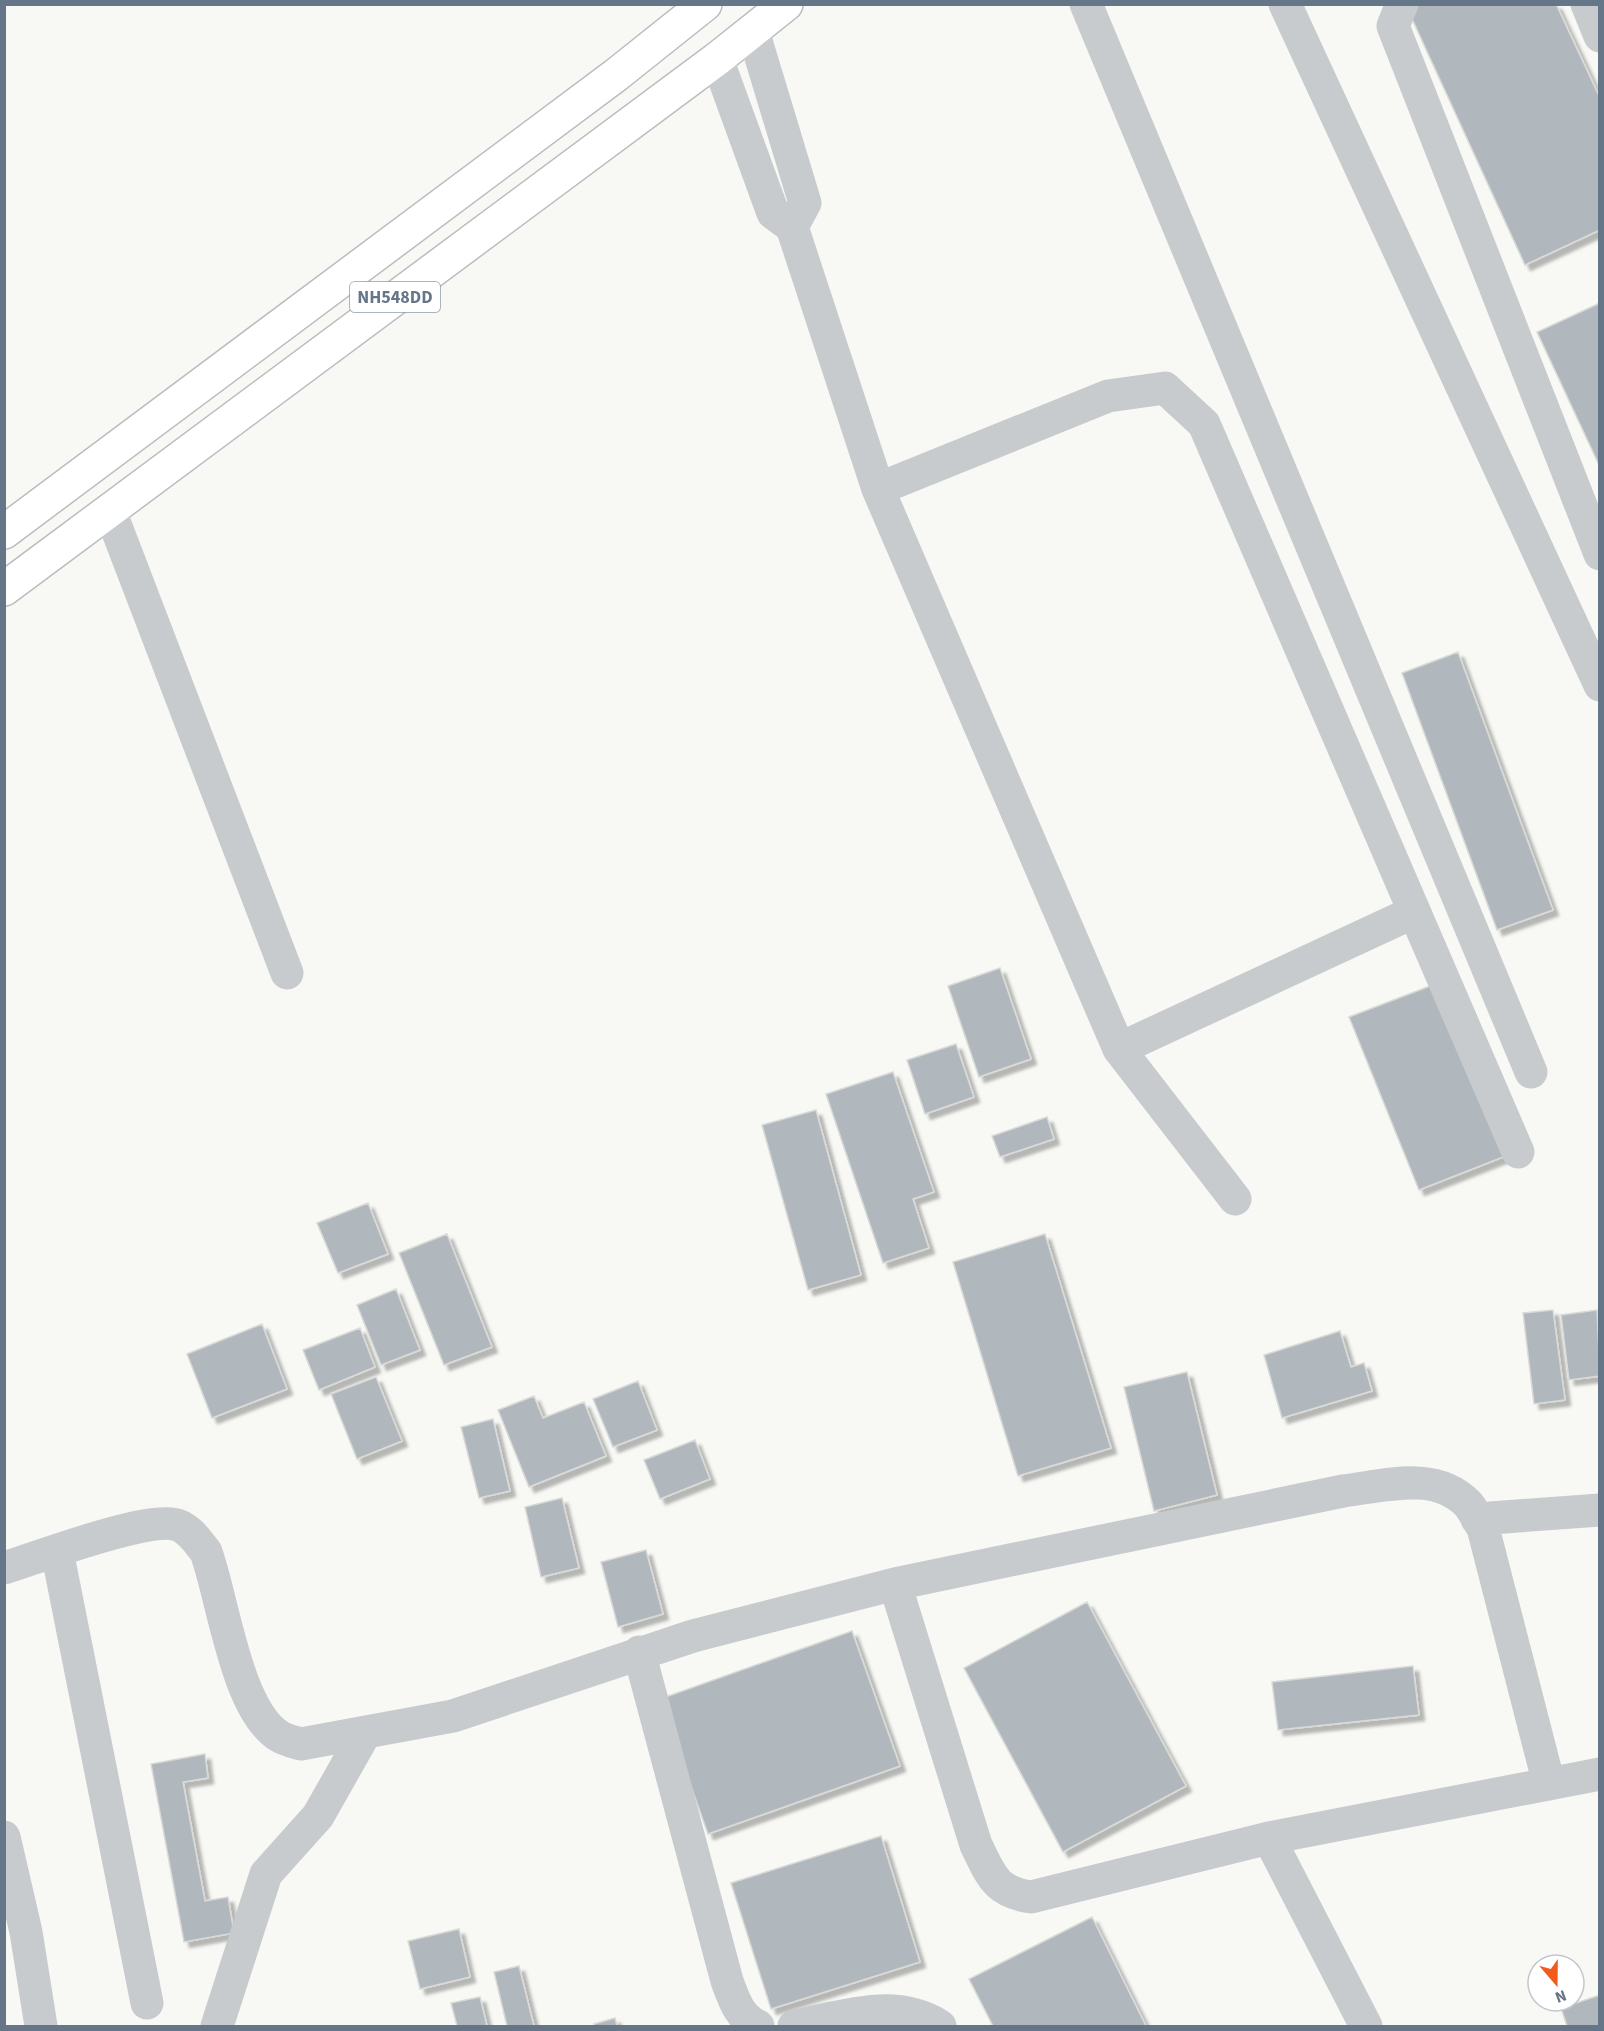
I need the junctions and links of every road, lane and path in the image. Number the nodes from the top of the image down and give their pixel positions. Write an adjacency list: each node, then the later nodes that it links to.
1 (705, 4): 13 (highway, NH548DD)
2 (786, 4): 7 (highway, NH548DD)
3 (1086, 4): 20 (street)
4 (1285, 4): 16 (street)
5 (1401, 4): 14 (street)
6 (1587, 4): 8 (street)
7 (753, 31): 9 (highway, NH548DD); 10 (street)
8 (1599, 36)
9 (717, 59): 10 (street); 12 (highway, NH548DD)
10 (792, 227): 11 (street)
11 (878, 489): 17 (street); 19 (street)
12 (110, 512): 15 (highway, NH548DD); 18 (street)
13 (4, 532)
14 (1599, 554)
15 (4, 589)
16 (1599, 684)
17 (1414, 912): 19 (street); 21 (street)
18 (287, 973)
19 (1119, 1049): 22 (street)
20 (1531, 1072)
21 (1518, 1152)
22 (1235, 1199)
23 (1599, 1510): 24 (street)
24 (1477, 1519): 27 (street); 31 (street)
25 (57, 1551): 26 (street); 29 (street); 34 (street)
26 (4, 1568)
27 (895, 1584): 28 (street); 33 (street)
28 (639, 1653): 29 (street); 37 (street)
29 (365, 1733): 36 (street)
30 (1599, 1774): 31 (street)
31 (1549, 1784): 33 (street)
32 (4, 1837): 35 (street)
33 (1269, 1838): 40 (street)
34 (147, 2003)
35 (40, 2026)
36 (217, 2026)
37 (758, 2026)
38 (794, 2026): 39 (street)
39 (940, 2026)
40 (1366, 2026)

